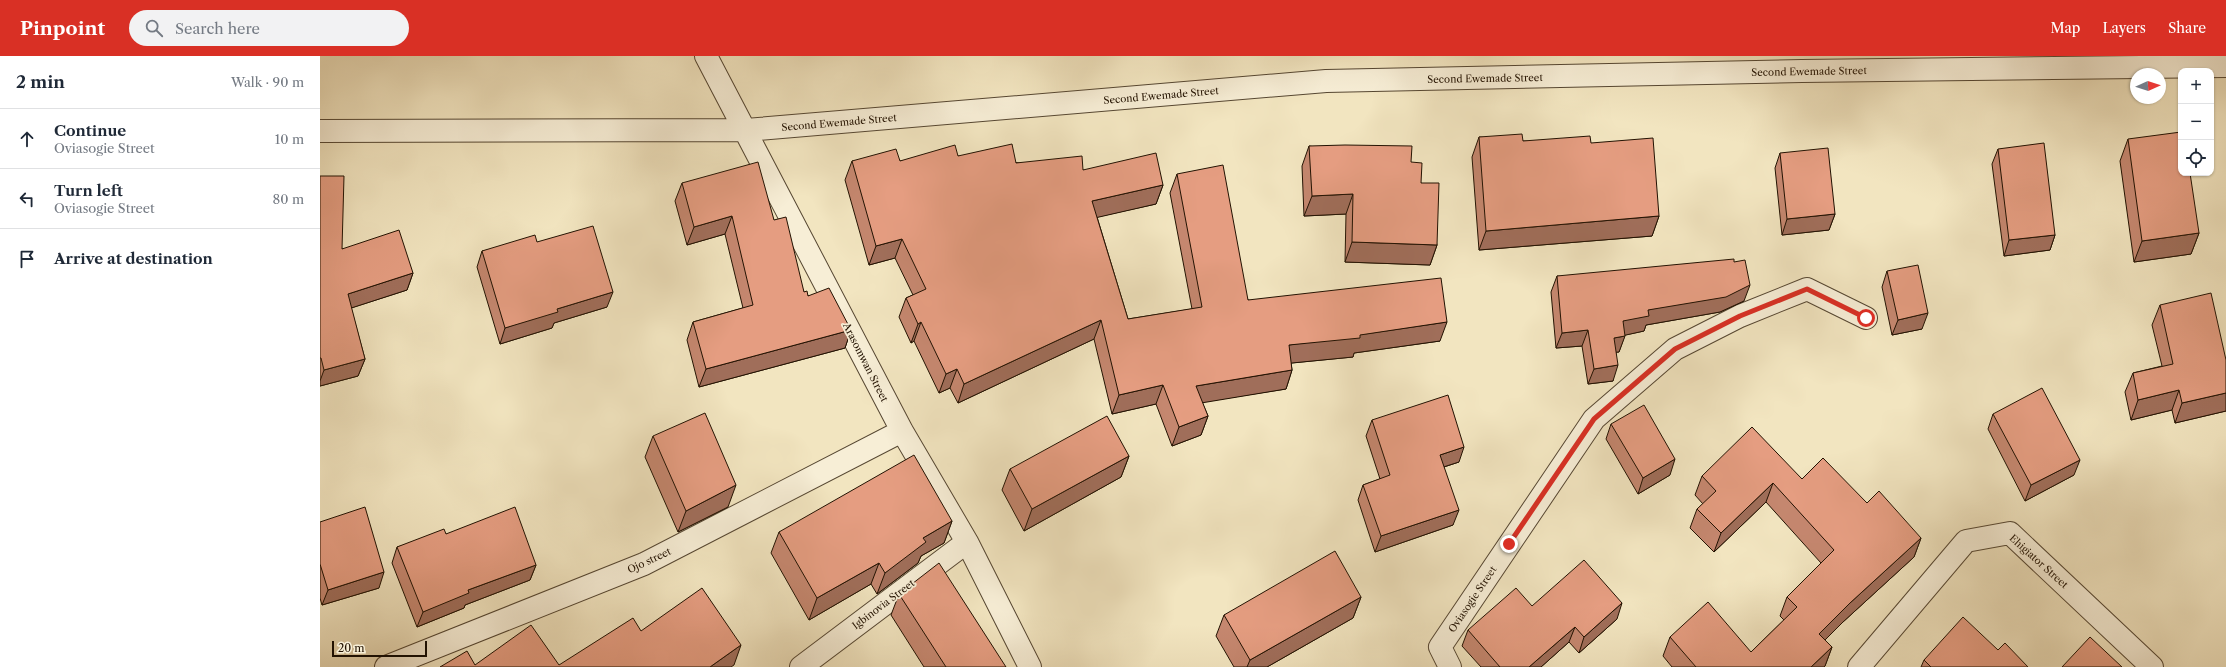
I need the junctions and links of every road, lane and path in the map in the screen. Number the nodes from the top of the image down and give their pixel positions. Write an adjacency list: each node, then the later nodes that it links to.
1 (706, 56): 3 (street, Arasomwan Street)
2 (2226, 66): 3 (street, Second Ewemade Street)
3 (746, 130): 4 (street, Second Ewemade Street); 6 (street, Arasomwan Street)
4 (320, 131)
5 (1866, 318): 11 (street, Oviasogie Street)
6 (902, 431): 7 (street, Arasomwan Street); 8 (street, Ojo street)
7 (967, 542): 9 (street, Igbinovia Street); 10 (street, Arasomwan Street)
8 (386, 667)
9 (801, 667)
10 (1030, 667)
11 (1450, 667)
12 (1860, 667): 13 (street, Ehigiator Street)
13 (2152, 667)

